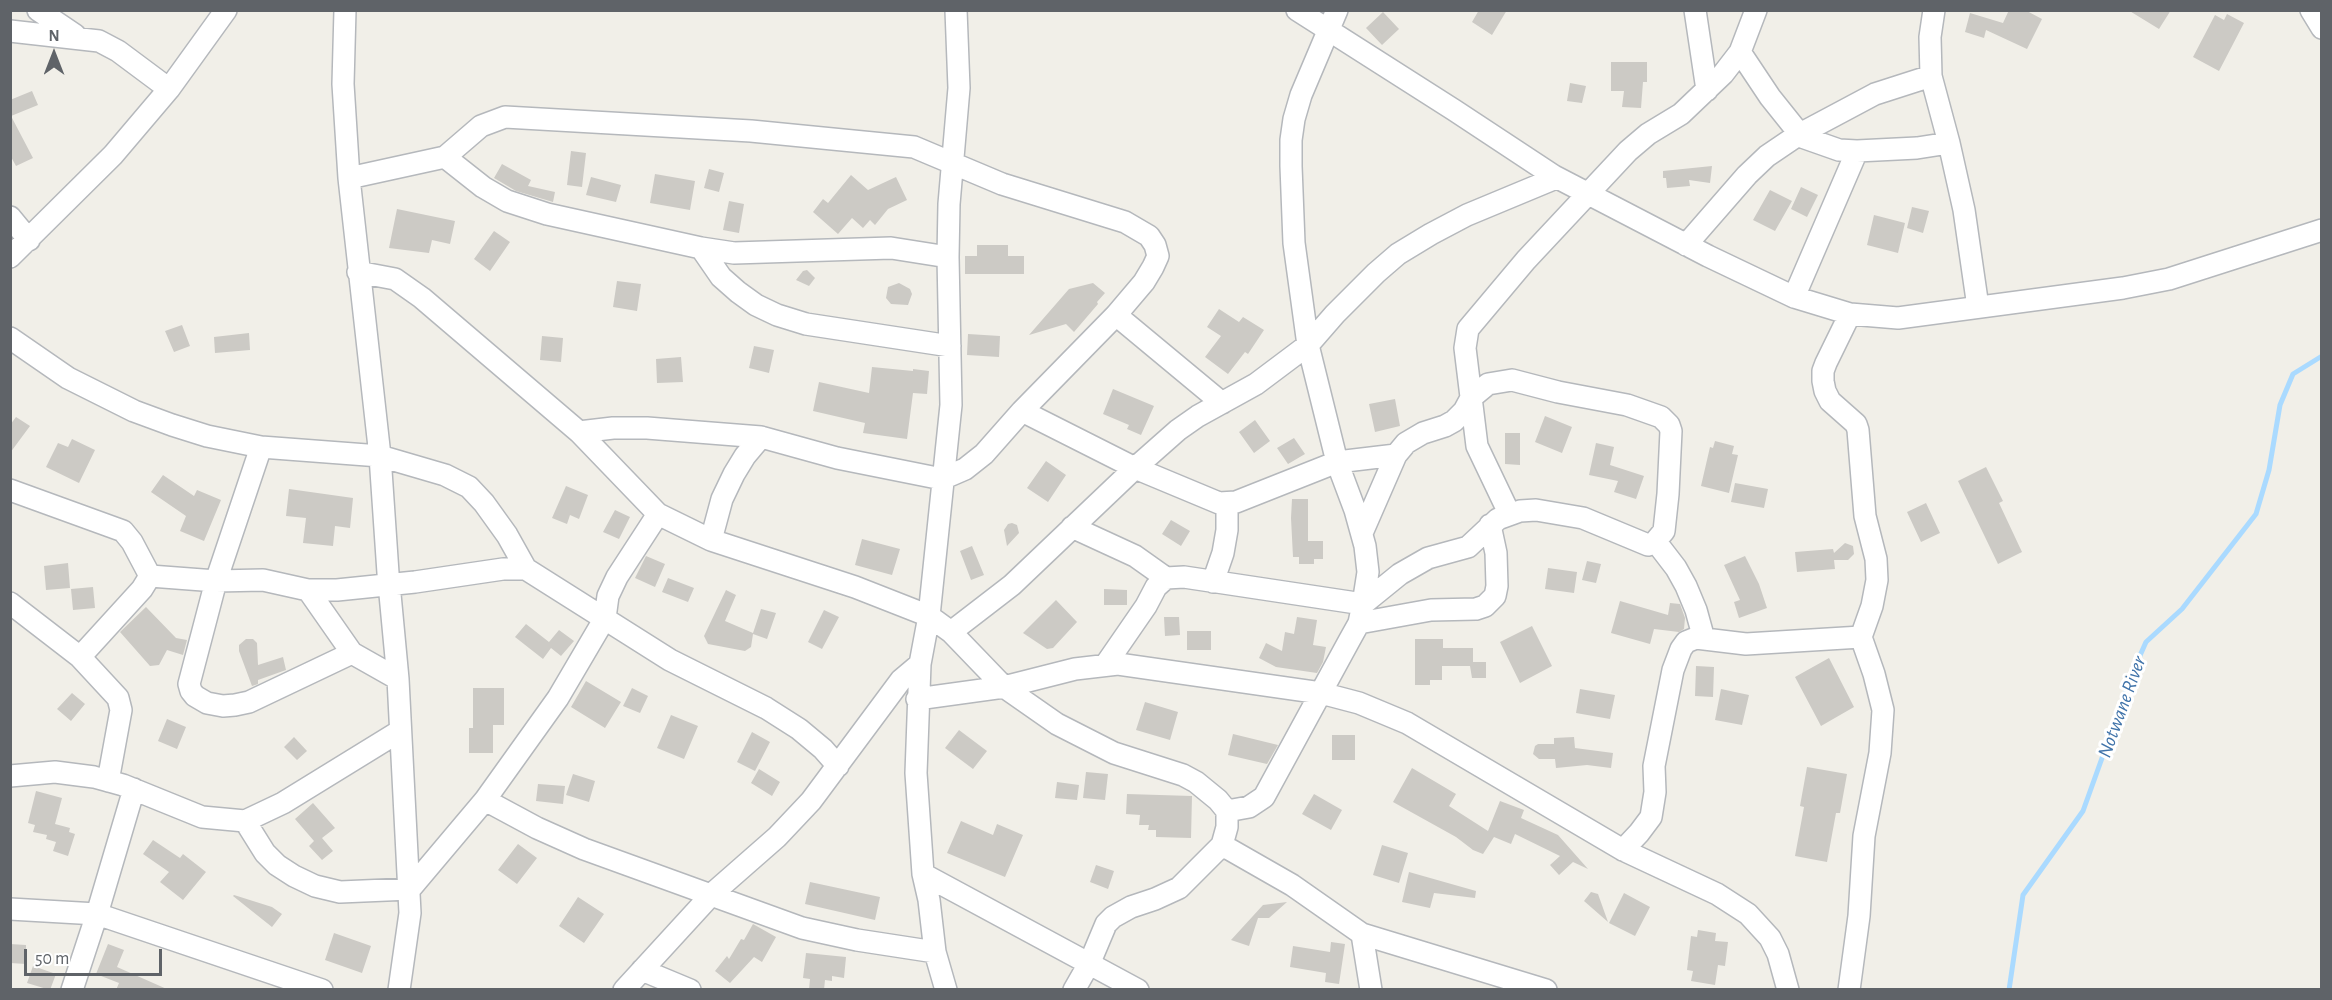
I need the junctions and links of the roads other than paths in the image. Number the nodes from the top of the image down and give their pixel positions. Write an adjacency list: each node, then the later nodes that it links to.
1 (38, 10): 14 (street)
2 (226, 10): 17 (street)
3 (345, 10): 24 (street)
4 (956, 10): 23 (street)
5 (1297, 10): 13 (street)
6 (1336, 10): 13 (street)
7 (1695, 10): 18 (street)
8 (1756, 10): 15 (street)
9 (1934, 10): 16 (street)
10 (2311, 10): 11 (street)
11 (2322, 28)
12 (10, 31): 14 (street)
13 (1327, 31): 25 (street); 40 (street)
14 (80, 38): 17 (street)
15 (1740, 52): 18 (street); 19 (street)
16 (1931, 76): 19 (street); 20 (street)
17 (169, 89): 29 (street)
18 (1707, 90): 26 (street)
19 (1798, 135): 21 (street); 30 (street)
20 (1949, 143): 21 (street); 36 (street)
21 (1857, 152): 35 (street)
22 (445, 157): 23 (street); 24 (street); 31 (street)
23 (953, 163): 33 (street); 38 (street)
24 (349, 178): 34 (street)
25 (1556, 178): 26 (street); 40 (street)
26 (1588, 194): 30 (street); 42 (street)
27 (10, 217): 29 (street)
28 (2322, 230): 36 (street)
29 (29, 240): 32 (street)
30 (1686, 245): 35 (street)
31 (701, 248): 33 (street); 41 (street)
32 (10, 257)
33 (948, 257): 41 (street)
34 (358, 272): 45 (street); 49 (street)
35 (1794, 297): 37 (street)
36 (1978, 307): 37 (street)
37 (1850, 314): 74 (street)
38 (1116, 315): 43 (street); 44 (street)
39 (10, 338): 47 (street)
40 (1308, 345): 43 (street); 50 (street)
41 (950, 346): 52 (street)
42 (1471, 398): 48 (street); 55 (street); 61 (street)
43 (1222, 403): 51 (street)
44 (1022, 411): 51 (street); 52 (street)
45 (579, 432): 46 (street); 56 (street)
46 (760, 437): 52 (street); 60 (street)
47 (261, 447): 49 (street); 65 (street)
48 (1396, 455): 50 (street); 59 (street)
49 (380, 456): 62 (street); 67 (street)
50 (1337, 462): 54 (street); 59 (street)
51 (1135, 468): 54 (street); 58 (street)
52 (942, 479): 71 (street)
53 (10, 490): 63 (street)
54 (1227, 504): 66 (street)
55 (1509, 513): 57 (street); 61 (street)
56 (658, 514): 60 (street); 72 (street)
57 (1490, 525): 70 (street); 70 (street)
58 (1072, 527): 64 (street); 73 (street)
59 (1362, 533): 70 (street)
60 (711, 540): 71 (street)
61 (1656, 542): 75 (street)
62 (526, 569): 67 (street); 72 (street)
63 (150, 576): 65 (street); 77 (street)
64 (1167, 578): 66 (street); 79 (street)
65 (216, 581): 68 (street); 76 (street)
66 (1213, 582): 70 (street)
67 (389, 584): 68 (street); 80 (street)
68 (308, 590): 76 (street)
69 (10, 603): 77 (street)
70 (1361, 613): 82 (street)
71 (929, 616): 73 (street); 78 (street)
72 (605, 618): 85 (street); 89 (street)
73 (951, 632): 81 (street)
74 (1861, 637): 75 (street); 103 (street)
75 (1704, 639): 93 (street)
76 (352, 654): 80 (street)
77 (80, 657): 87 (street)
78 (920, 664): 83 (street); 85 (street)
79 (1106, 664): 81 (street); 82 (street)
80 (398, 679): 84 (street)
81 (1004, 687): 83 (street); 90 (street)
82 (1321, 693): 90 (street); 93 (street)
83 (917, 699): 94 (street)
84 (400, 731): 91 (street); 95 (street)
85 (838, 766): 96 (street)
86 (10, 777): 87 (street)
87 (108, 781): 88 (street)
88 (134, 789): 91 (street); 98 (street)
89 (485, 800): 95 (street); 96 (street)
90 (1227, 811): 92 (street)
91 (245, 821): 95 (street)
92 (1222, 845): 99 (street); 101 (street)
93 (1623, 850): 114 (street)
94 (923, 874): 100 (street); 101 (street)
95 (410, 889): 106 (street)
96 (712, 894): 100 (street); 102 (street)
97 (10, 909): 98 (street)
98 (97, 914): 104 (street); 105 (street)
99 (1362, 934): 112 (street); 113 (street)
100 (935, 952): 109 (street)
101 (1090, 962): 110 (street); 111 (street)
102 (642, 970): 107 (street); 108 (street)
103 (1846, 985)
104 (72, 990)
105 (322, 990)
106 (399, 990)
107 (624, 990)
108 (690, 990)
109 (946, 990)
110 (1074, 990)
111 (1138, 990)
112 (1371, 990)
113 (1546, 990)
114 (1788, 990)

